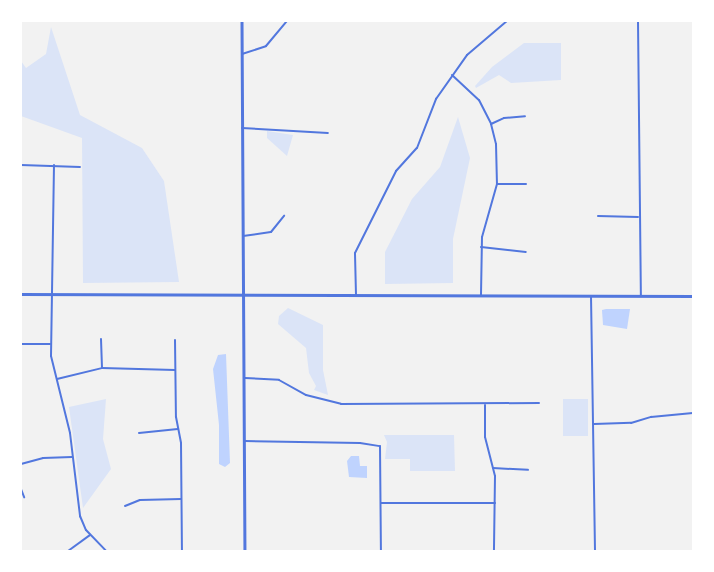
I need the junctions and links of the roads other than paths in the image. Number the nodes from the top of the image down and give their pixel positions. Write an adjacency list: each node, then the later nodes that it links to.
1 (242, 21): 5 (street)
2 (287, 21): 5 (street)
3 (508, 21): 6 (street)
4 (638, 21): 18 (street)
5 (242, 54): 9 (street)
6 (452, 75): 8 (street); 25 (street)
7 (525, 116): 8 (street)
8 (491, 124): 14 (street)
9 (242, 128): 10 (street); 19 (street)
10 (328, 133)
11 (21, 165): 12 (street)
12 (54, 165): 13 (street); 23 (street)
13 (80, 167)
14 (497, 184): 15 (street); 20 (street)
15 (526, 184)
16 (284, 216): 19 (street)
17 (598, 216): 18 (street)
18 (638, 217): 28 (street)
19 (242, 236): 24 (street)
20 (481, 247): 21 (street); 26 (street)
21 (526, 252)
22 (21, 294): 23 (street)
23 (54, 294): 24 (street); 33 (street)
24 (242, 295): 25 (street); 36 (street)
25 (356, 295): 26 (street)
26 (481, 296): 27 (street)
27 (591, 296): 28 (street); 41 (street)
28 (642, 296): 29 (street)
29 (693, 296)
30 (101, 339): 34 (street)
31 (175, 340): 35 (street)
32 (21, 344): 33 (street)
33 (50, 344): 37 (street)
34 (102, 368): 35 (street); 37 (street)
35 (175, 370): 42 (street)
36 (243, 378): 39 (street); 44 (street)
37 (57, 380): 45 (street)
38 (540, 403): 39 (street)
39 (485, 404): 47 (street)
40 (693, 413): 41 (street)
41 (593, 424): 62 (street)
42 (178, 429): 43 (street); 51 (street)
43 (140, 433)
44 (244, 441): 52 (street); 59 (street)
45 (72, 457): 46 (street); 55 (street)
46 (21, 464)
47 (493, 468): 48 (street); 53 (street)
48 (528, 470)
49 (21, 489): 50 (street)
50 (24, 497)
51 (181, 499): 54 (street); 58 (street)
52 (381, 503): 53 (street); 60 (street)
53 (495, 503): 61 (street)
54 (125, 506)
55 (90, 535): 56 (street); 57 (street)
56 (68, 551)
57 (106, 551)
58 (182, 551)
59 (245, 551)
60 (381, 551)
61 (494, 551)
62 (594, 551)

